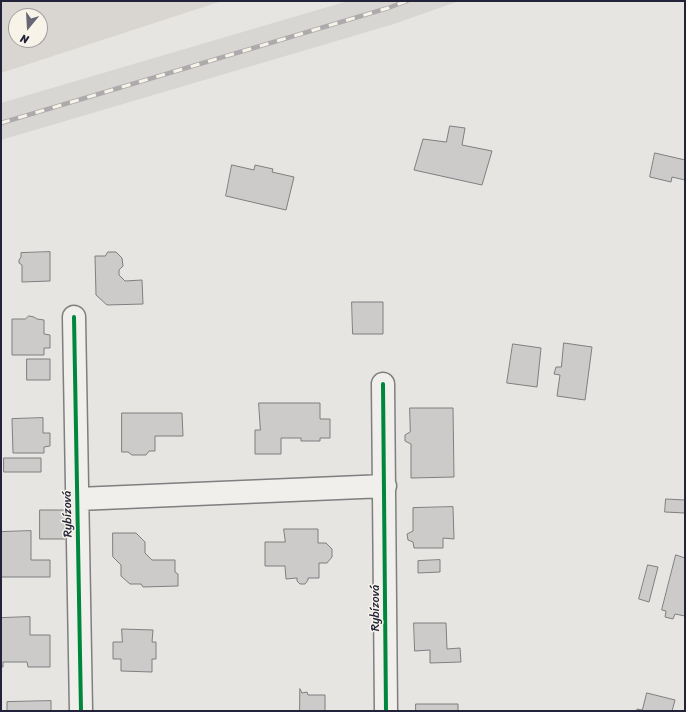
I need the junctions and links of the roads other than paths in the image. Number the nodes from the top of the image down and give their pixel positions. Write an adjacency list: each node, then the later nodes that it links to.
1 (74, 317): 4 (street, Rybízová)
2 (383, 384): 3 (street, Rybízová)
3 (385, 486): 4 (street, Rybízová); 6 (street, Rybízová)
4 (78, 499): 5 (street, Rybízová)
5 (81, 711)
6 (386, 711)

